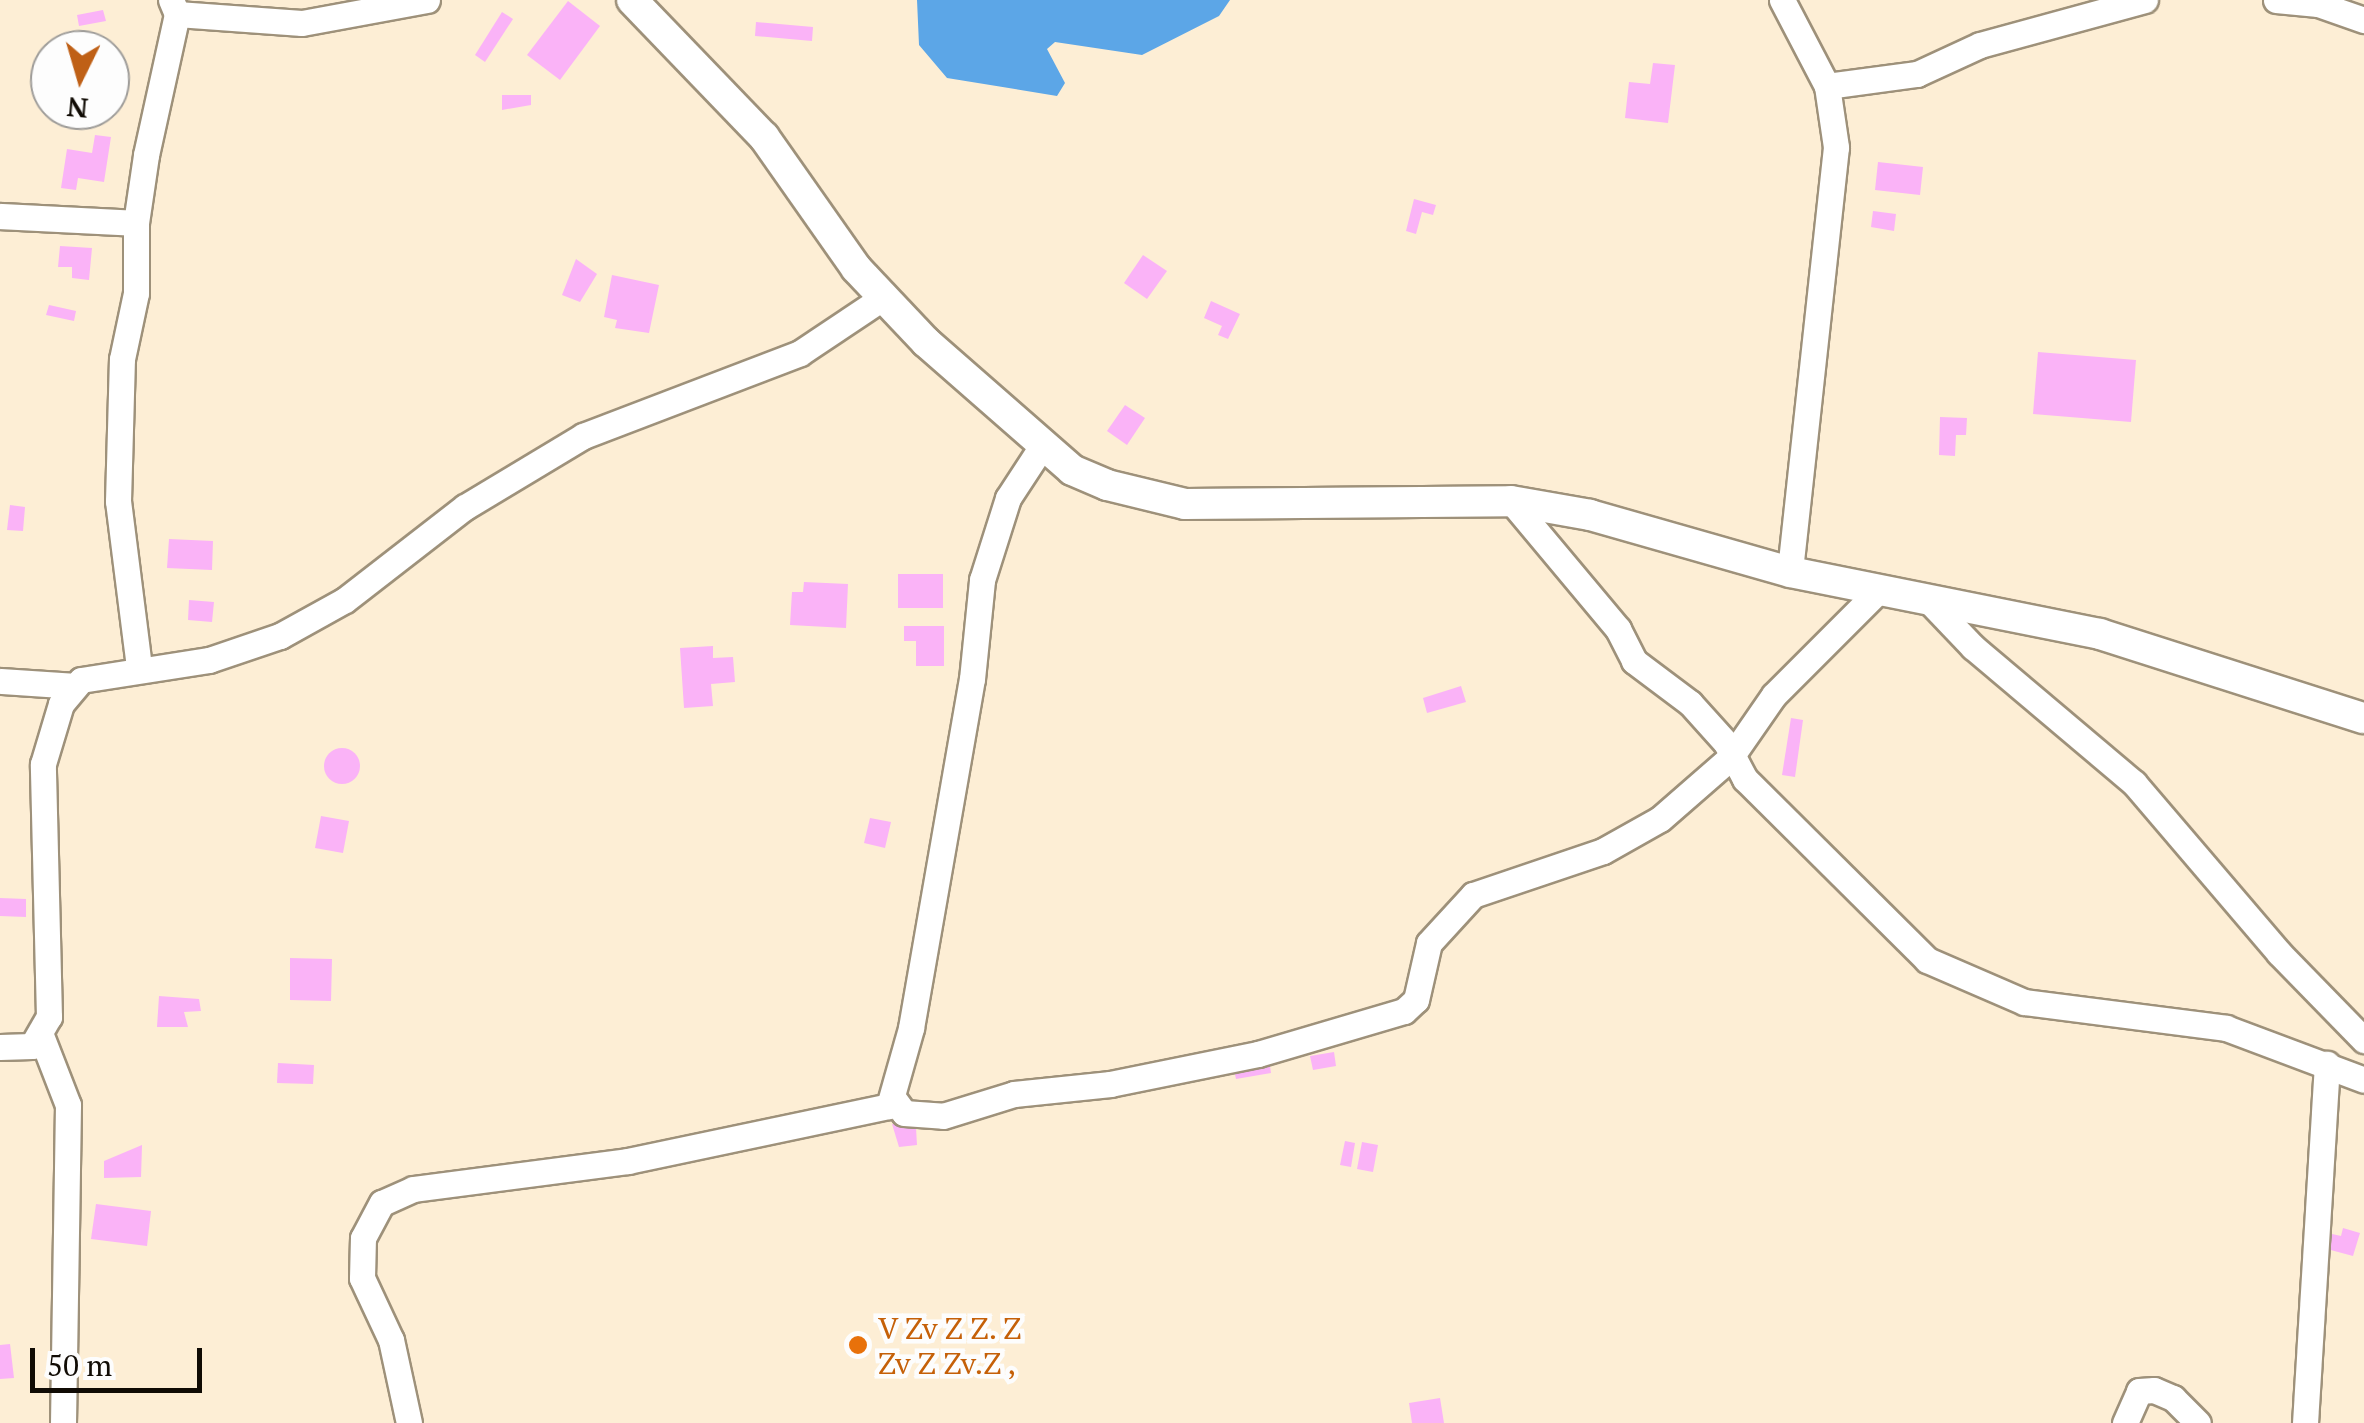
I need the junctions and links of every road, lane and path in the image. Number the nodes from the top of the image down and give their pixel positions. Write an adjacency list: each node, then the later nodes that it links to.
1 (427, 0): 6 (street)
2 (632, 0): 11 (street)
3 (1782, 0): 8 (street)
4 (2145, 0): 8 (street)
5 (2276, 0): 7 (street)
6 (174, 7): 10 (street)
7 (2364, 20)
8 (1827, 86): 14 (street)
9 (0, 216): 10 (street)
10 (136, 223): 17 (street)
11 (885, 296): 12 (street); 17 (street)
12 (1042, 446): 13 (street); 27 (street)
13 (1511, 501): 14 (street); 21 (street)
14 (1790, 572): 15 (street)
15 (1880, 589): 16 (street); 21 (street)
16 (1929, 600): 20 (street); 23 (street)
17 (139, 667): 19 (street)
18 (0, 681): 19 (street)
19 (74, 686): 22 (street)
20 (2364, 718)
21 (1731, 756): 25 (street); 27 (street)
22 (42, 1038): 24 (street); 28 (street)
23 (2364, 1040)
24 (0, 1047)
25 (2327, 1064): 26 (street); 32 (street)
26 (2364, 1080)
27 (894, 1098): 29 (street)
28 (64, 1423)
29 (409, 1423)
30 (2125, 1423): 31 (street)
31 (2198, 1423)
32 (2306, 1423)

